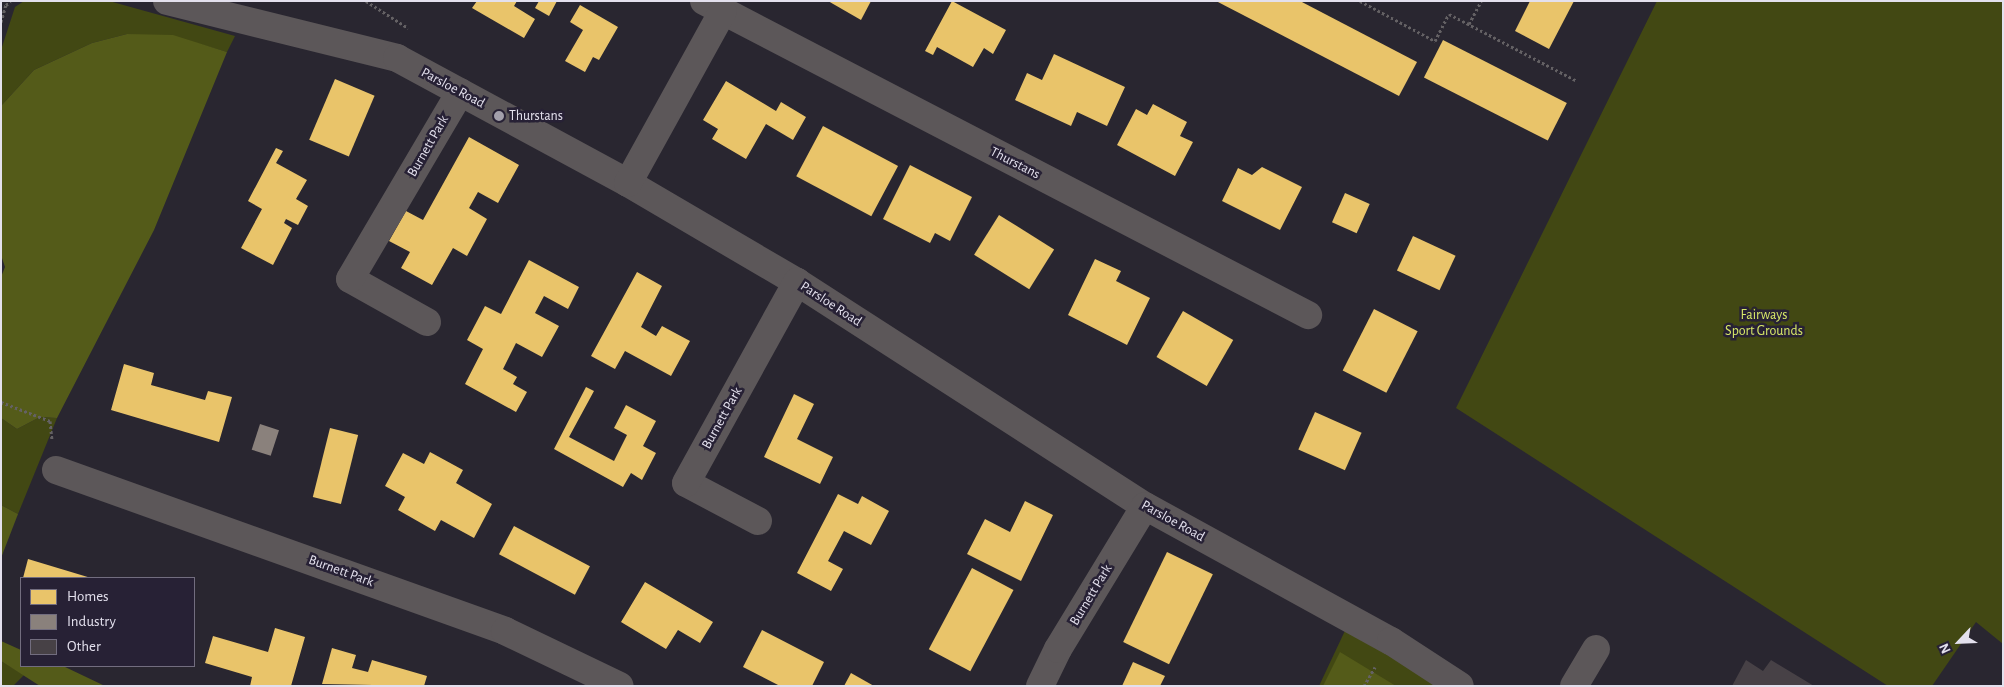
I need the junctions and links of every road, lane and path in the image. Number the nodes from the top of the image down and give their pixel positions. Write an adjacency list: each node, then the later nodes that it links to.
1 (11, 1): 6 (path)
2 (1360, 1): 7 (path)
3 (1481, 1): 7 (path)
4 (173, 2): 9 (street, Parsloe Road)
5 (713, 6): 10 (street, Thurstans); 12 (street, Thurstans)
6 (1, 22)
7 (1469, 24): 8 (path)
8 (1577, 81)
9 (460, 92): 10 (street, Parsloe Road); 13 (street, Burnett Park)
10 (628, 183): 11 (street, Parsloe Road)
11 (796, 282): 16 (street, Parsloe Road); 17 (street, Burnett Park)
12 (1308, 315)
13 (427, 322)
14 (1, 402): 15 (path)
15 (56, 470): 19 (street, Burnett Park)
16 (1145, 506): 20 (street, Burnett Park); 21 (street, Parsloe Road)
17 (758, 521)
18 (1596, 649): 22 (street)
19 (620, 686)
20 (1040, 686)
21 (1460, 686)
22 (1574, 686)

